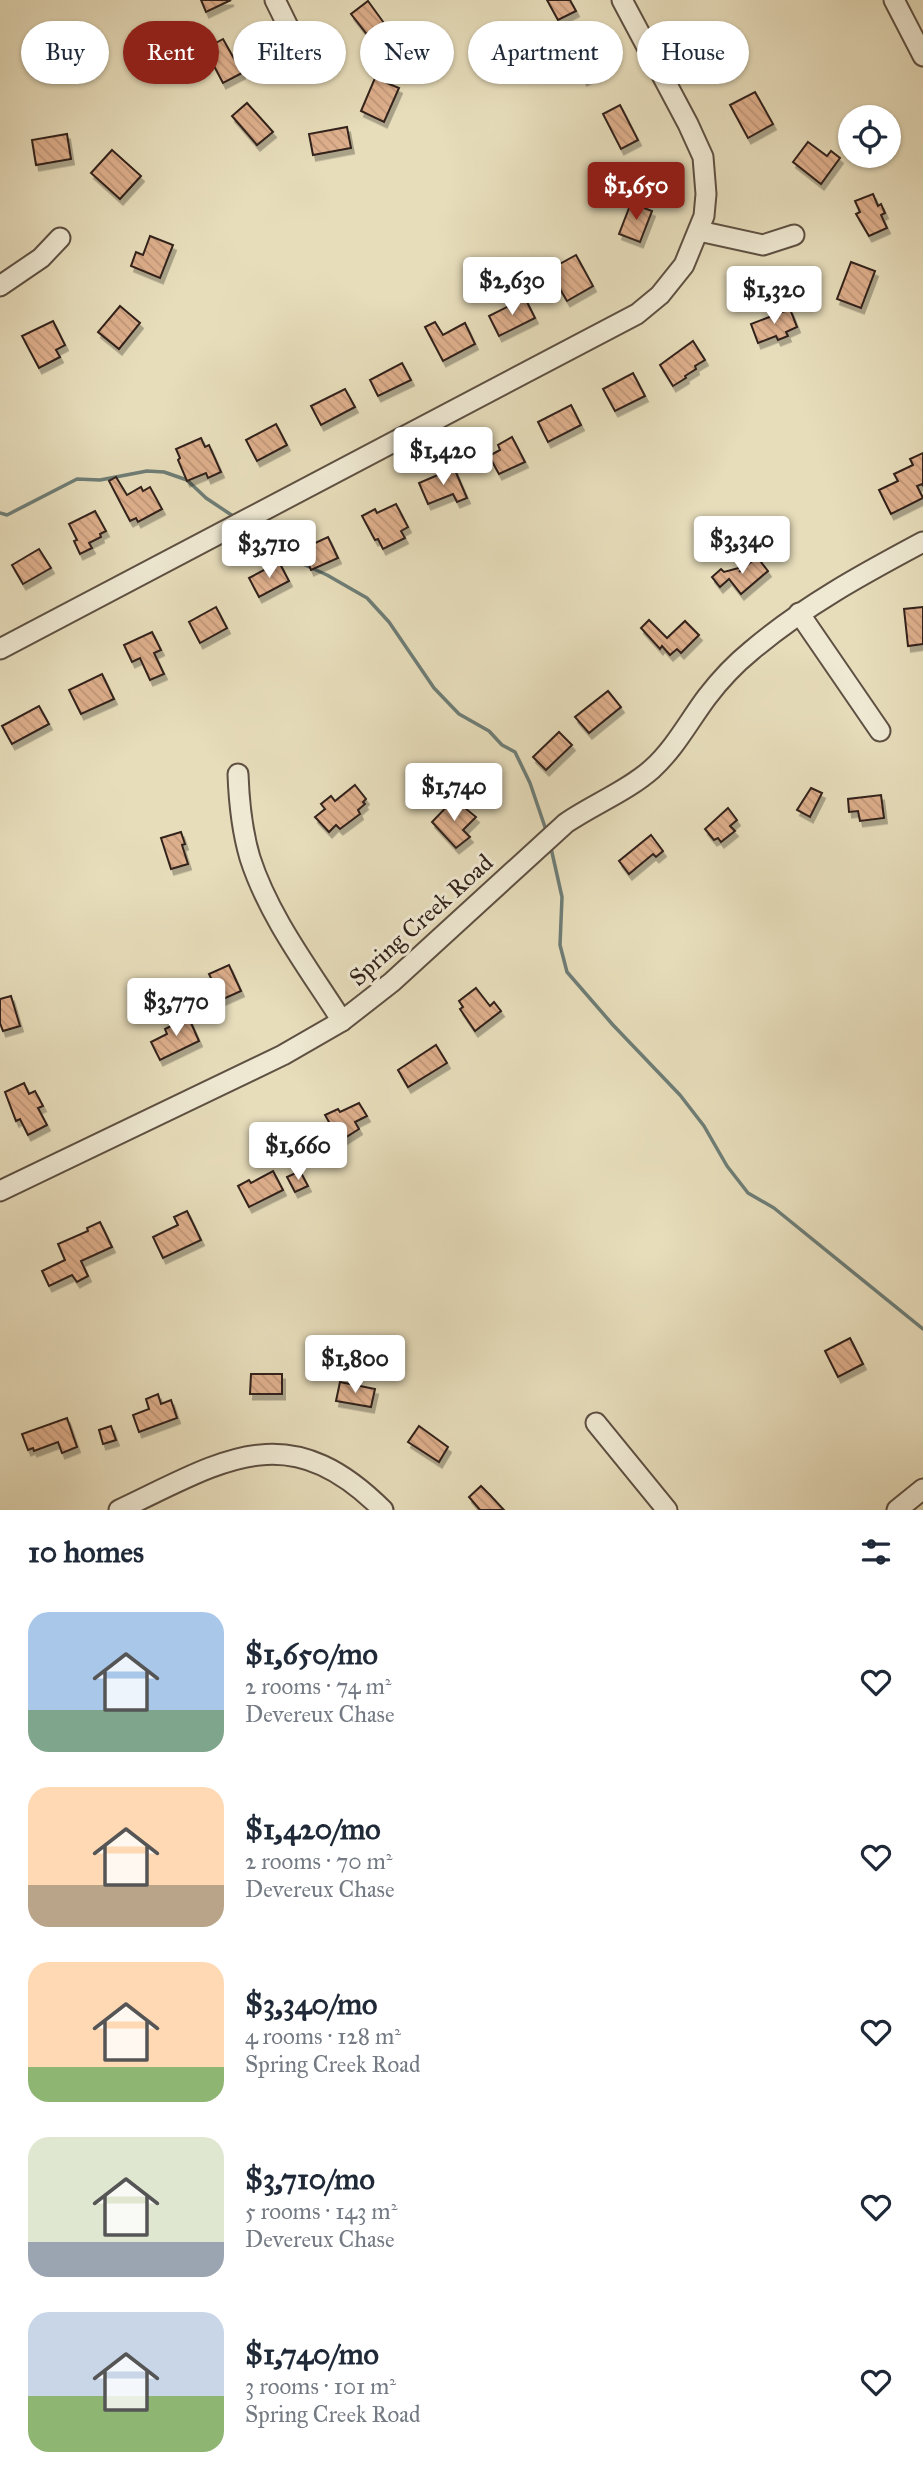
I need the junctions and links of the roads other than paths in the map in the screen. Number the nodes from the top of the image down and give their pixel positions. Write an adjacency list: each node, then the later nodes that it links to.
1 (275, 0): 4 (street)
2 (622, 0): 6 (street)
3 (894, 0): 5 (street)
4 (285, 21)
5 (923, 56)
6 (699, 231): 7 (street); 12 (street)
7 (794, 235)
8 (60, 238): 9 (street)
9 (0, 286)
10 (923, 542): 11 (street, Spring Creek Road)
11 (799, 613): 13 (street); 15 (street, Spring Creek Road)
12 (0, 649)
13 (880, 731)
14 (238, 774): 15 (street)
15 (341, 1021): 16 (street, Spring Creek Road)
16 (0, 1191)
17 (596, 1423): 21 (street)
18 (923, 1489): 22 (street)
19 (119, 1510): 20 (street)
20 (383, 1510)
21 (667, 1510)
22 (897, 1510)

